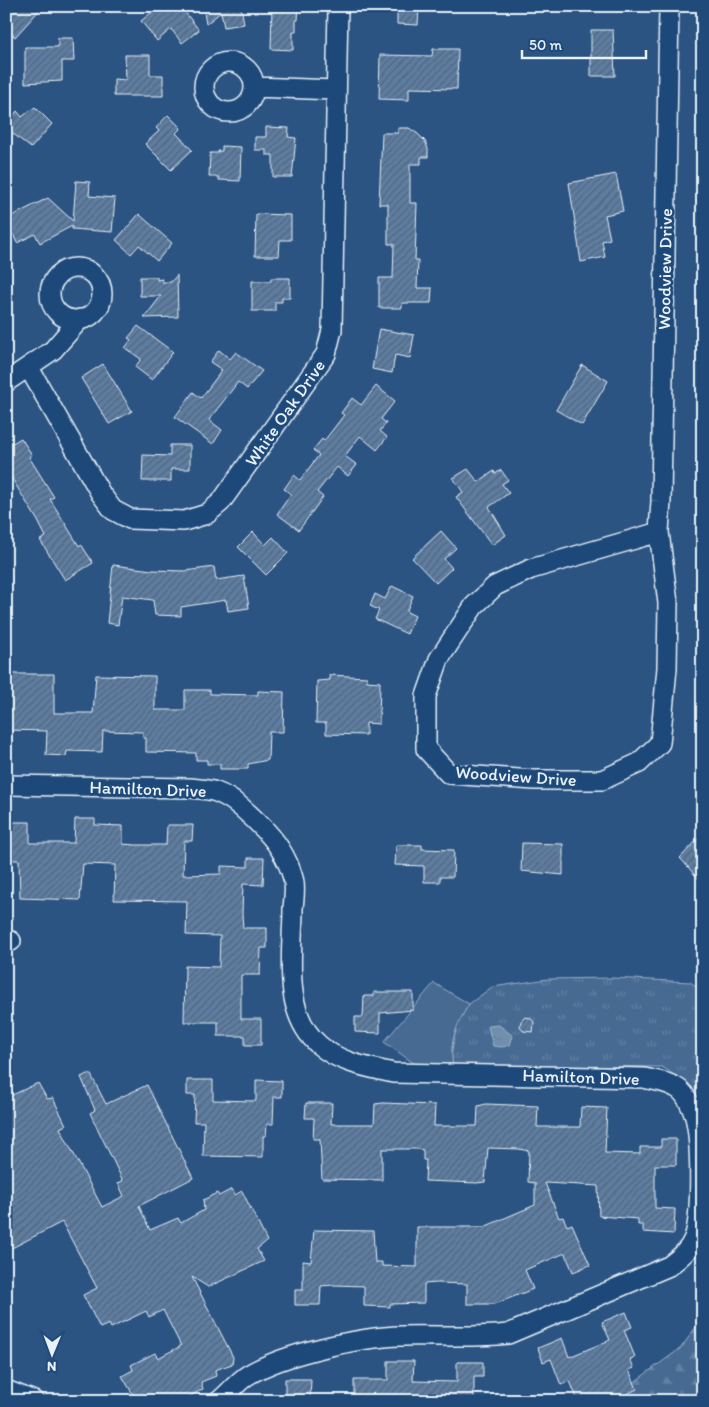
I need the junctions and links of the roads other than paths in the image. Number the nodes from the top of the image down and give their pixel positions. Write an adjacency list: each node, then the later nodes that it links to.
1 (338, 6): 4 (street, White Oak Drive)
2 (670, 6): 8 (street, Woodview Drive)
3 (254, 87): 4 (street)
4 (335, 90): 6 (street, White Oak Drive)
5 (80, 320): 6 (street)
6 (28, 368): 7 (street)
7 (6, 382)
8 (659, 532): 8 (street, Woodview Drive)
9 (6, 785): 12 (street, Hamilton Drive)
10 (6, 1390): 11 (street)
11 (34, 1401)
12 (219, 1401)

